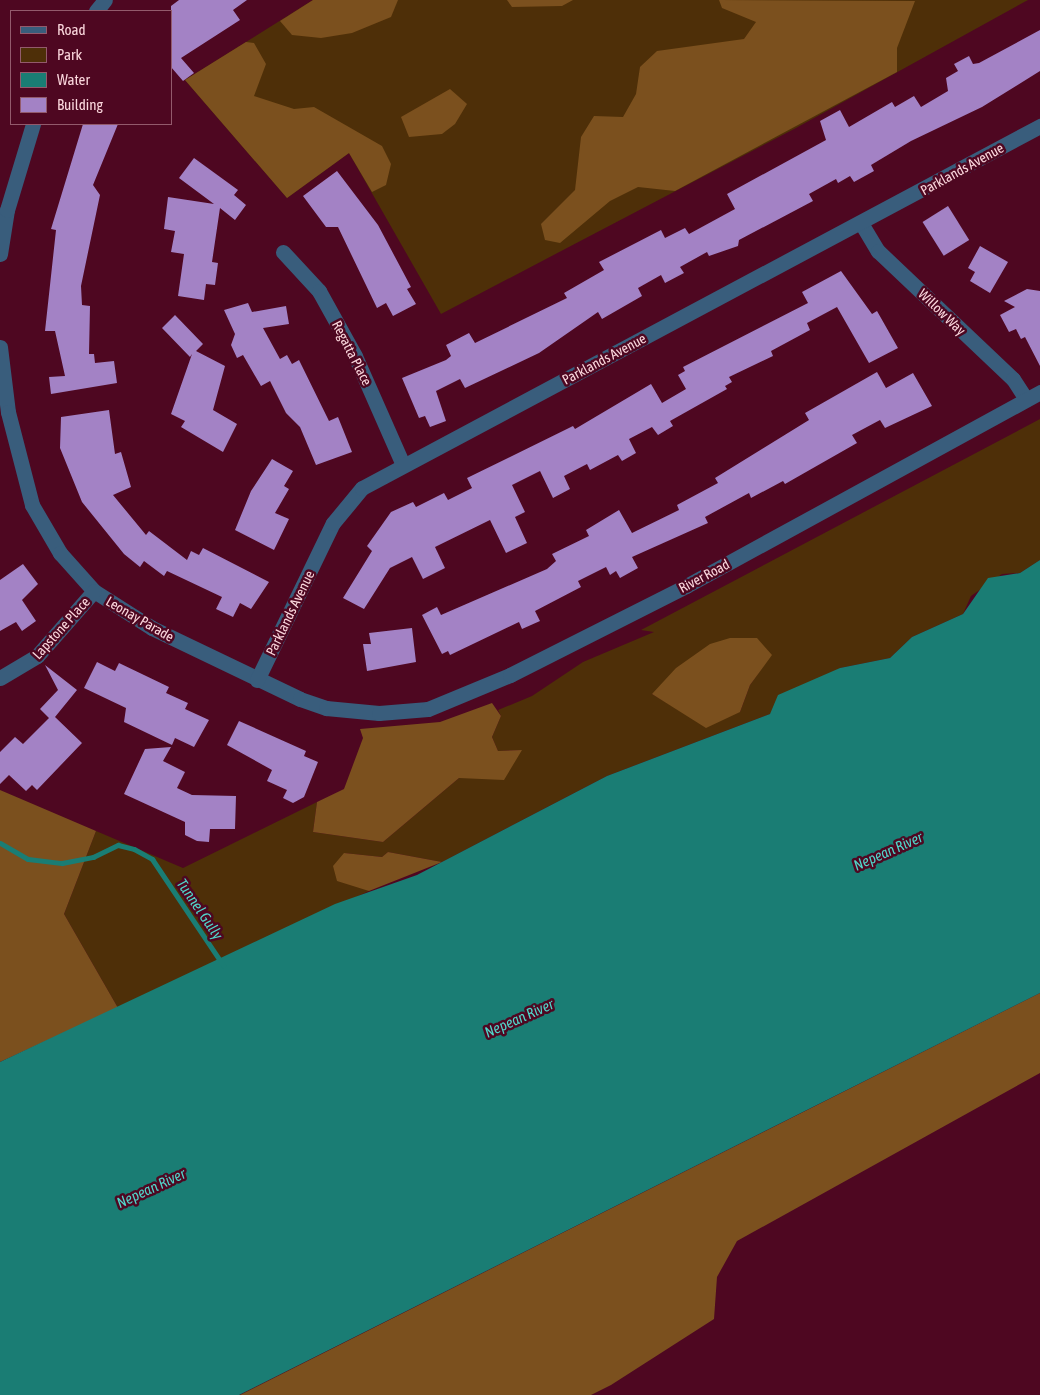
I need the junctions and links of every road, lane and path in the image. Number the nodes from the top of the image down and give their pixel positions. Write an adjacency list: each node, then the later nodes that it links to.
1 (105, 0): 2 (street)
2 (97, 10)
3 (34, 125): 7 (street)
4 (1040, 126): 5 (street, Parklands Avenue)
5 (862, 223): 10 (street, Willow Way); 11 (street, Parklands Avenue)
6 (283, 252): 11 (street, Regatta Place)
7 (0, 254)
8 (0, 347): 12 (street, Leonay Parade)
9 (1040, 392): 10 (street, River Road)
10 (1026, 399): 15 (street, River Road)
11 (403, 465): 14 (street, Parklands Avenue)
12 (94, 591): 13 (street, Lapstone Place); 14 (street, Leonay Parade)
13 (0, 678)
14 (257, 680): 15 (street, Leonay Parade)
15 (352, 712)

